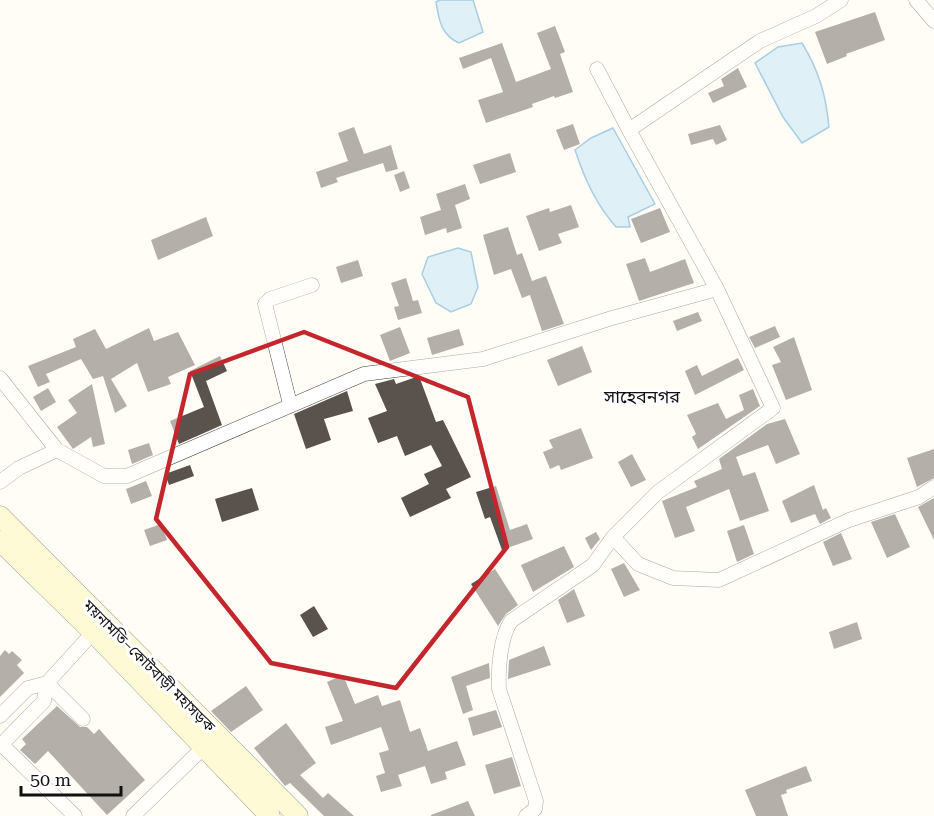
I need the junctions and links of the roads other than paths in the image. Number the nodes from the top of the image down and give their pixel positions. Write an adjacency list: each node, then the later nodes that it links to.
1 (841, 0): 5 (street)
2 (916, 0): 3 (street)
3 (934, 21)
4 (597, 69): 5 (street)
5 (629, 130): 7 (street)
6 (312, 285): 9 (street)
7 (717, 289): 9 (street); 14 (street)
8 (0, 378): 10 (street)
9 (290, 404): 10 (street)
10 (57, 450): 11 (street)
11 (0, 482)
12 (934, 487): 14 (street)
13 (0, 516): 16 (main road, ময়নামতি–কোটবাড়ী মহাসড়ক)
14 (613, 537): 26 (street)
15 (0, 541): 16 (main road, ময়নামতি–কোটবাড়ী মহাসড়ক)
16 (99, 626): 17 (street); 21 (main road, ময়নামতি–কোটবাড়ী মহাসড়ক); 25 (main road, ময়নামতি–কোটবাড়ী মহাসড়ক)
17 (47, 682): 18 (street); 19 (street); 20 (street)
18 (0, 716)
19 (83, 719)
20 (1, 746): 22 (street)
21 (204, 747): 23 (street); 24 (main road, ময়নামতি–কোটবাড়ী মহাসড়ক)
22 (75, 816)
23 (133, 816)
24 (270, 816)
25 (298, 816)
26 (526, 816)

